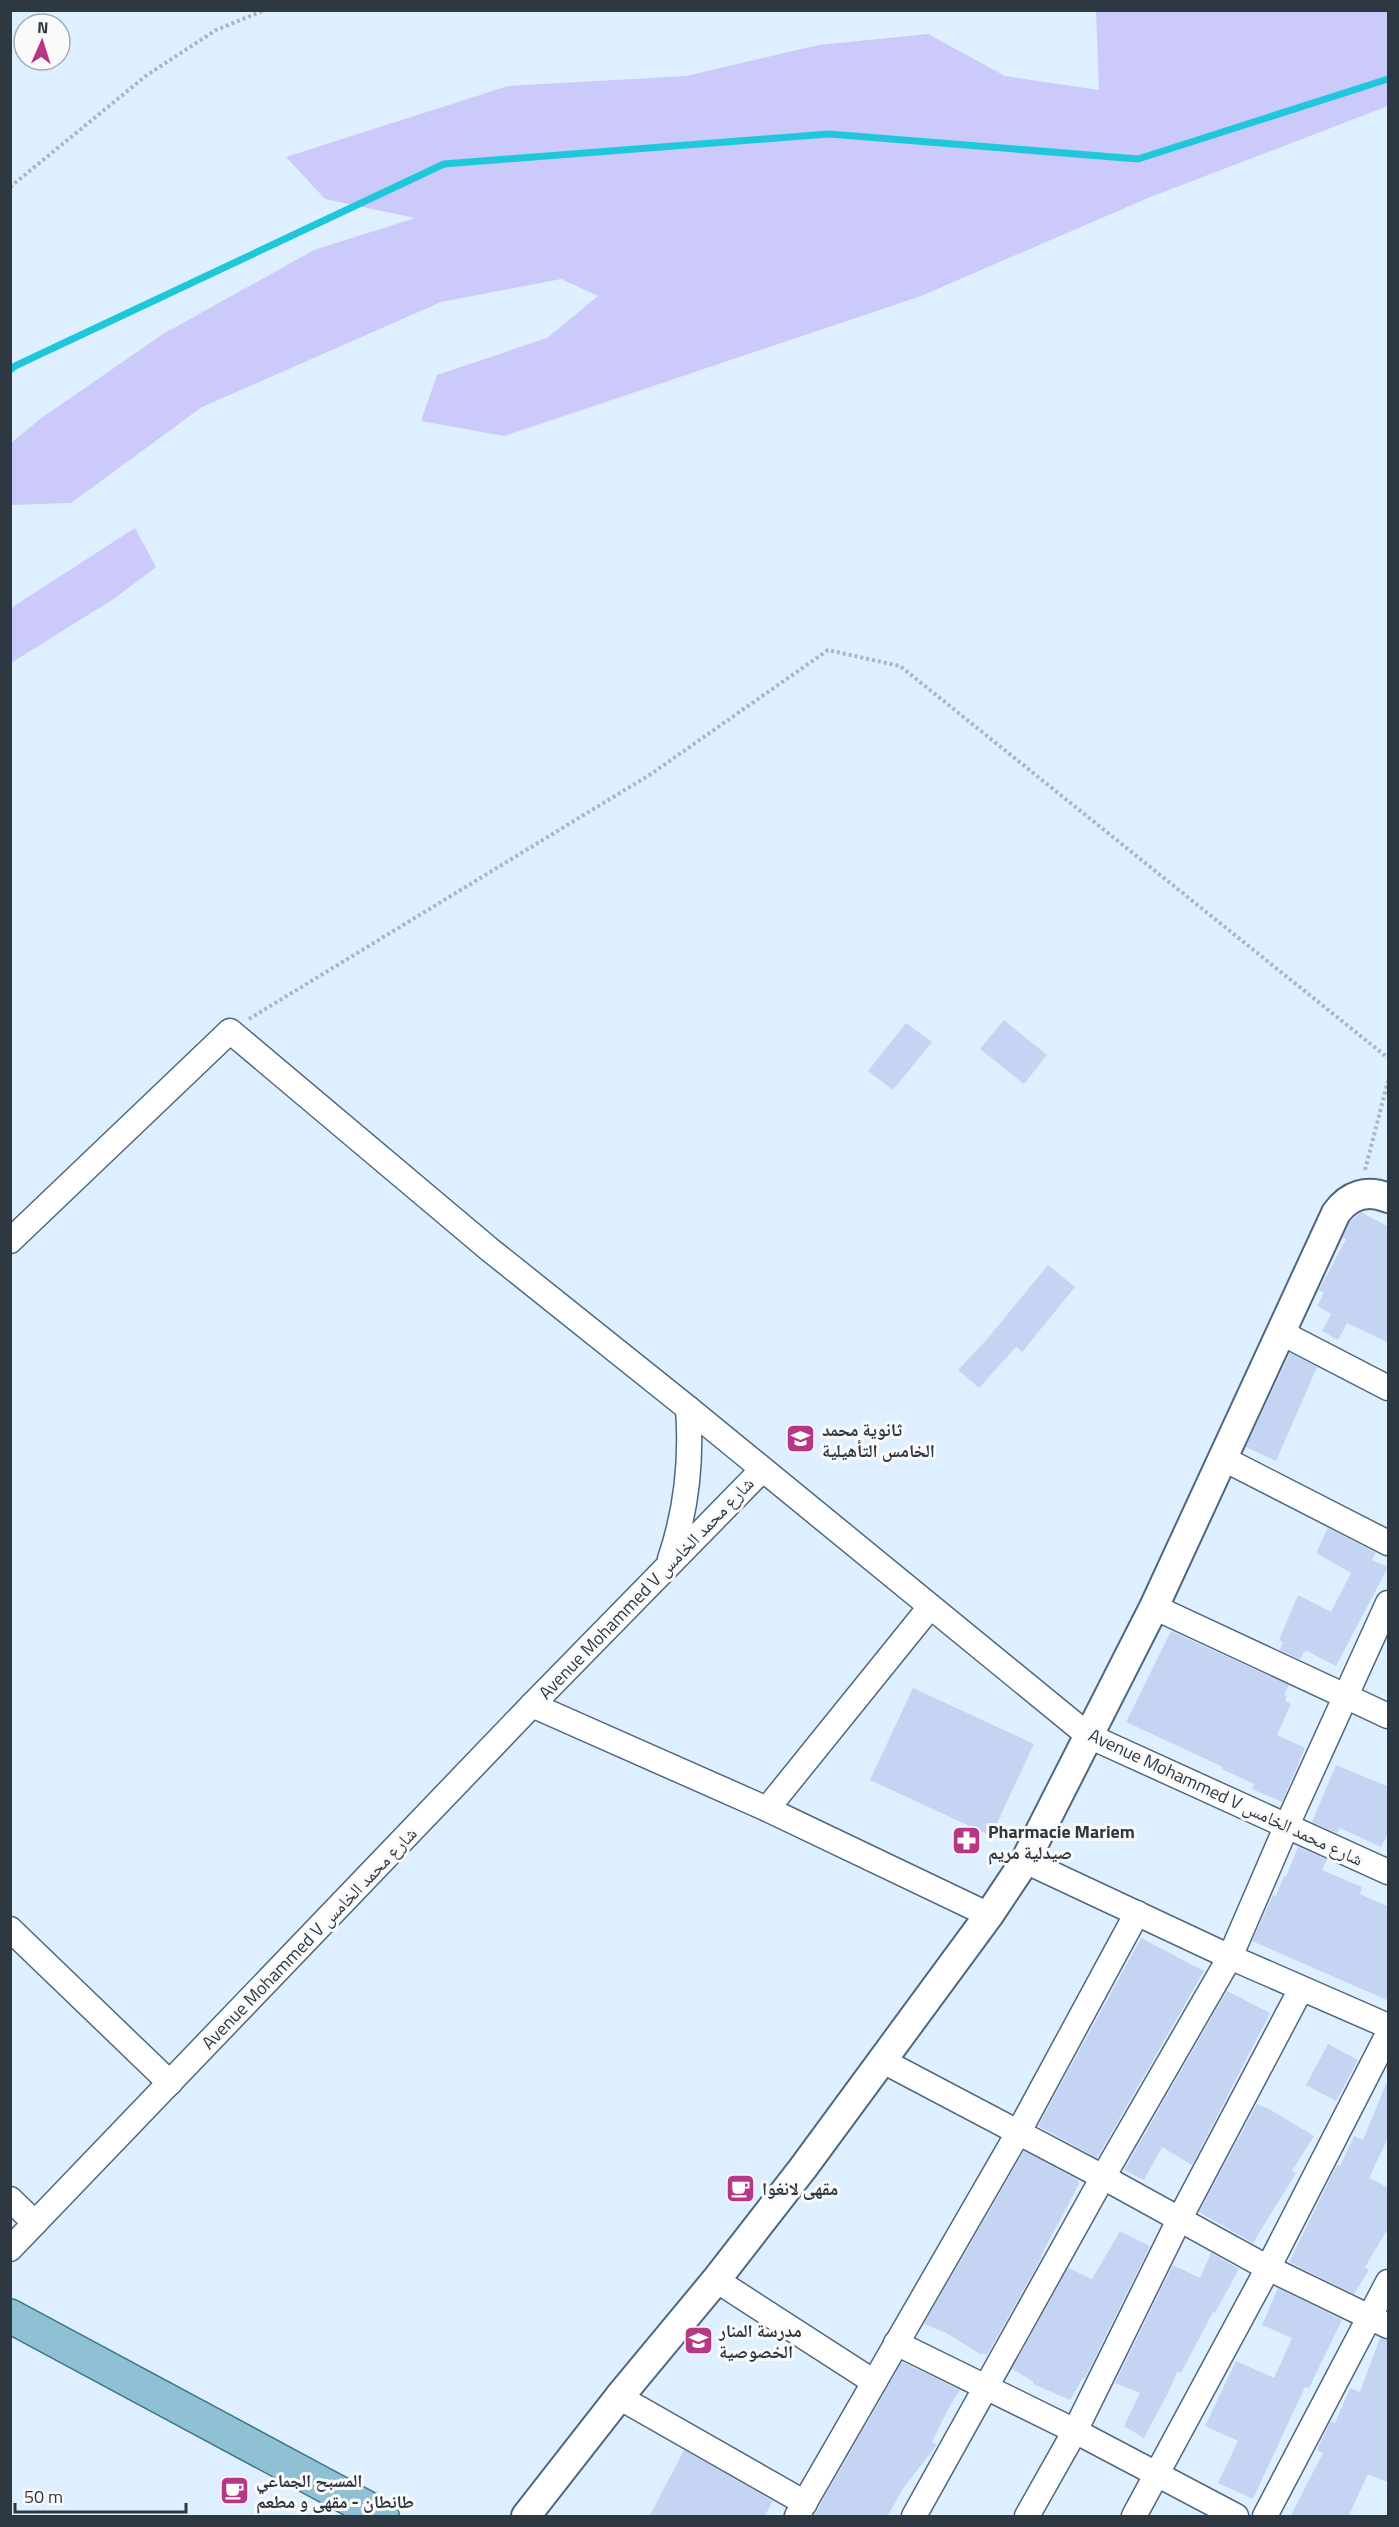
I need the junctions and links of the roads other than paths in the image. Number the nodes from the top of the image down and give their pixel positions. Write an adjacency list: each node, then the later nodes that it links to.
1 (1389, 1198): 3 (street)
2 (10, 1242): 5 (street)
3 (1280, 1332): 4 (street); 6 (street)
4 (1389, 1388)
5 (688, 1408): 7 (street); 9 (street)
6 (1222, 1458): 8 (street); 12 (street)
7 (762, 1470): 9 (street, Avenue Mohammed V شارع محمد الخامس); 11 (street, Avenue Mohammed V شارع محمد الخامس)
8 (1389, 1543)
9 (668, 1565): 14 (street, Avenue Mohammed V شارع محمد الخامس)
10 (1389, 1603): 13 (street)
11 (930, 1607): 16 (street, Avenue Mohammed V شارع محمد الخامس); 17 (street)
12 (1154, 1607): 13 (street); 16 (street)
13 (1345, 1696): 15 (street); 18 (street)
14 (532, 1705): 17 (street); 29 (street, Avenue Mohammed V شارع محمد الخامس)
15 (1389, 1716)
16 (1089, 1736): 18 (street, Avenue Mohammed V شارع محمد الخامس); 19 (street)
17 (767, 1809): 22 (street)
18 (1287, 1825): 20 (street, Avenue Mohammed V شارع محمد الخامس); 24 (street)
19 (1025, 1861): 21 (street); 22 (street)
20 (1389, 1872)
21 (1137, 1913): 24 (street); 30 (street)
22 (989, 1916): 28 (street)
23 (10, 1929): 29 (street)
24 (1230, 1957): 25 (street); 31 (street)
25 (1301, 1989): 26 (street); 33 (street)
26 (1389, 2026)
27 (1389, 2034): 36 (street)
28 (881, 2060): 30 (street); 37 (street)
29 (170, 2083): 34 (street, Avenue Mohammed V شارع محمد الخامس)
30 (1018, 2133): 31 (street); 41 (street)
31 (1103, 2177): 33 (street); 43 (street)
32 (10, 2199): 34 (street)
33 (1179, 2220): 36 (street); 45 (street)
34 (34, 2223): 35 (street, Avenue Mohammed V شارع محمد الخامس)
35 (10, 2249)
36 (1268, 2268): 40 (street); 46 (street)
37 (716, 2280): 42 (street); 44 (street)
38 (1389, 2282): 40 (street)
39 (11, 2315): 48 (main road)
40 (1379, 2321): 54 (street)
41 (896, 2343): 42 (street); 43 (street)
42 (874, 2382): 47 (street)
43 (986, 2388): 45 (street); 50 (street)
44 (619, 2397): 47 (street); 49 (street)
45 (1075, 2431): 46 (street); 51 (street)
46 (1157, 2475): 52 (street); 53 (street)
47 (801, 2510)
48 (382, 2517)
49 (526, 2517)
50 (914, 2517)
51 (1027, 2517)
52 (1134, 2517)
53 (1236, 2517)
54 (1265, 2517)

